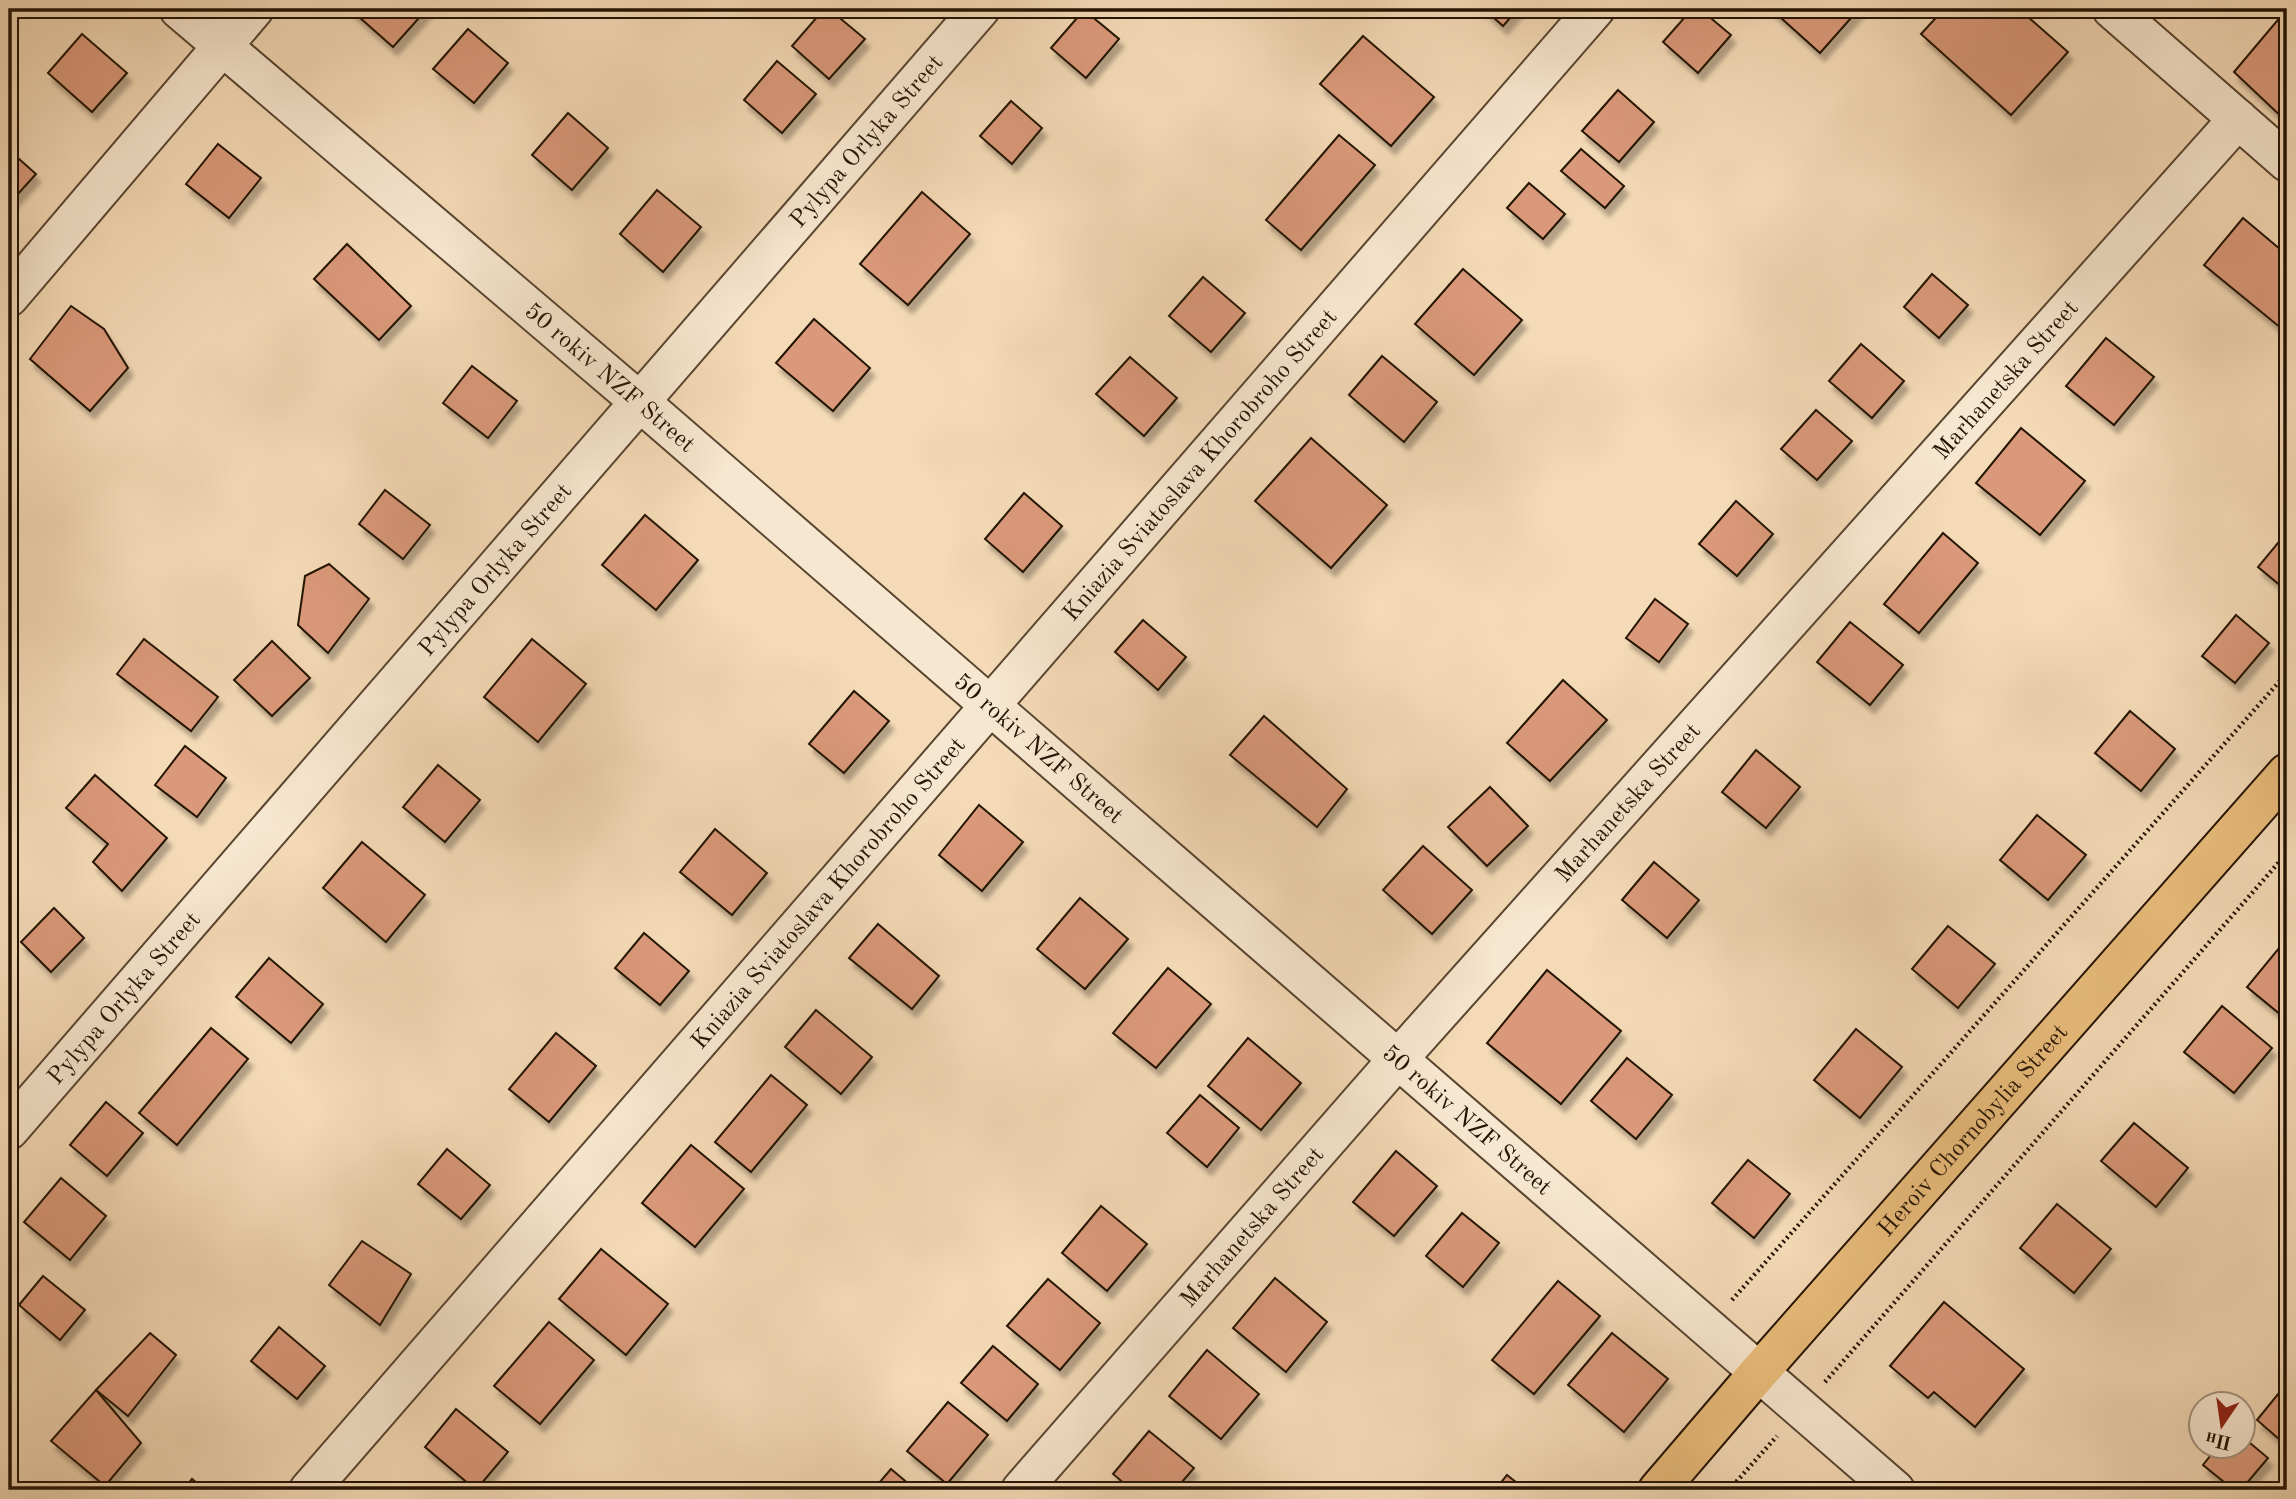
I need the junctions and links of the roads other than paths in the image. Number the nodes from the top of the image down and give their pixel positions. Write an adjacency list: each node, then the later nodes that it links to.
1 (179, 9): 6 (street, 50 rokiv NZF Street)
2 (254, 9): 6 (street)
3 (980, 9): 10 (street, Pylypa Orlyka Street)
4 (1595, 9): 11 (street, Kniazia Sviatoslava Khorobroho Street)
5 (2112, 9): 7 (street)
6 (222, 47): 9 (street); 10 (street, 50 rokiv NZF Street)
7 (2238, 119): 8 (street); 13 (street, Marhanetska Street)
8 (2287, 162)
9 (9, 297)
10 (640, 402): 11 (street, 50 rokiv NZF Street); 14 (street, Pylypa Orlyka Street)
11 (990, 705): 13 (street, 50 rokiv NZF Street); 16 (street, Kniazia Sviatoslava Khorobroho Street)
12 (2287, 773): 15 (main road, Heroiv Chornobylia Street)
13 (1398, 1059): 15 (street, 50 rokiv NZF Street); 17 (street, Marhanetska Street)
14 (9, 1130)
15 (1759, 1372): 18 (main road, Heroiv Chornobylia Street); 19 (street, 50 rokiv NZF Street)
16 (309, 1490)
17 (1021, 1490)
18 (1658, 1490)
19 (1895, 1490)

